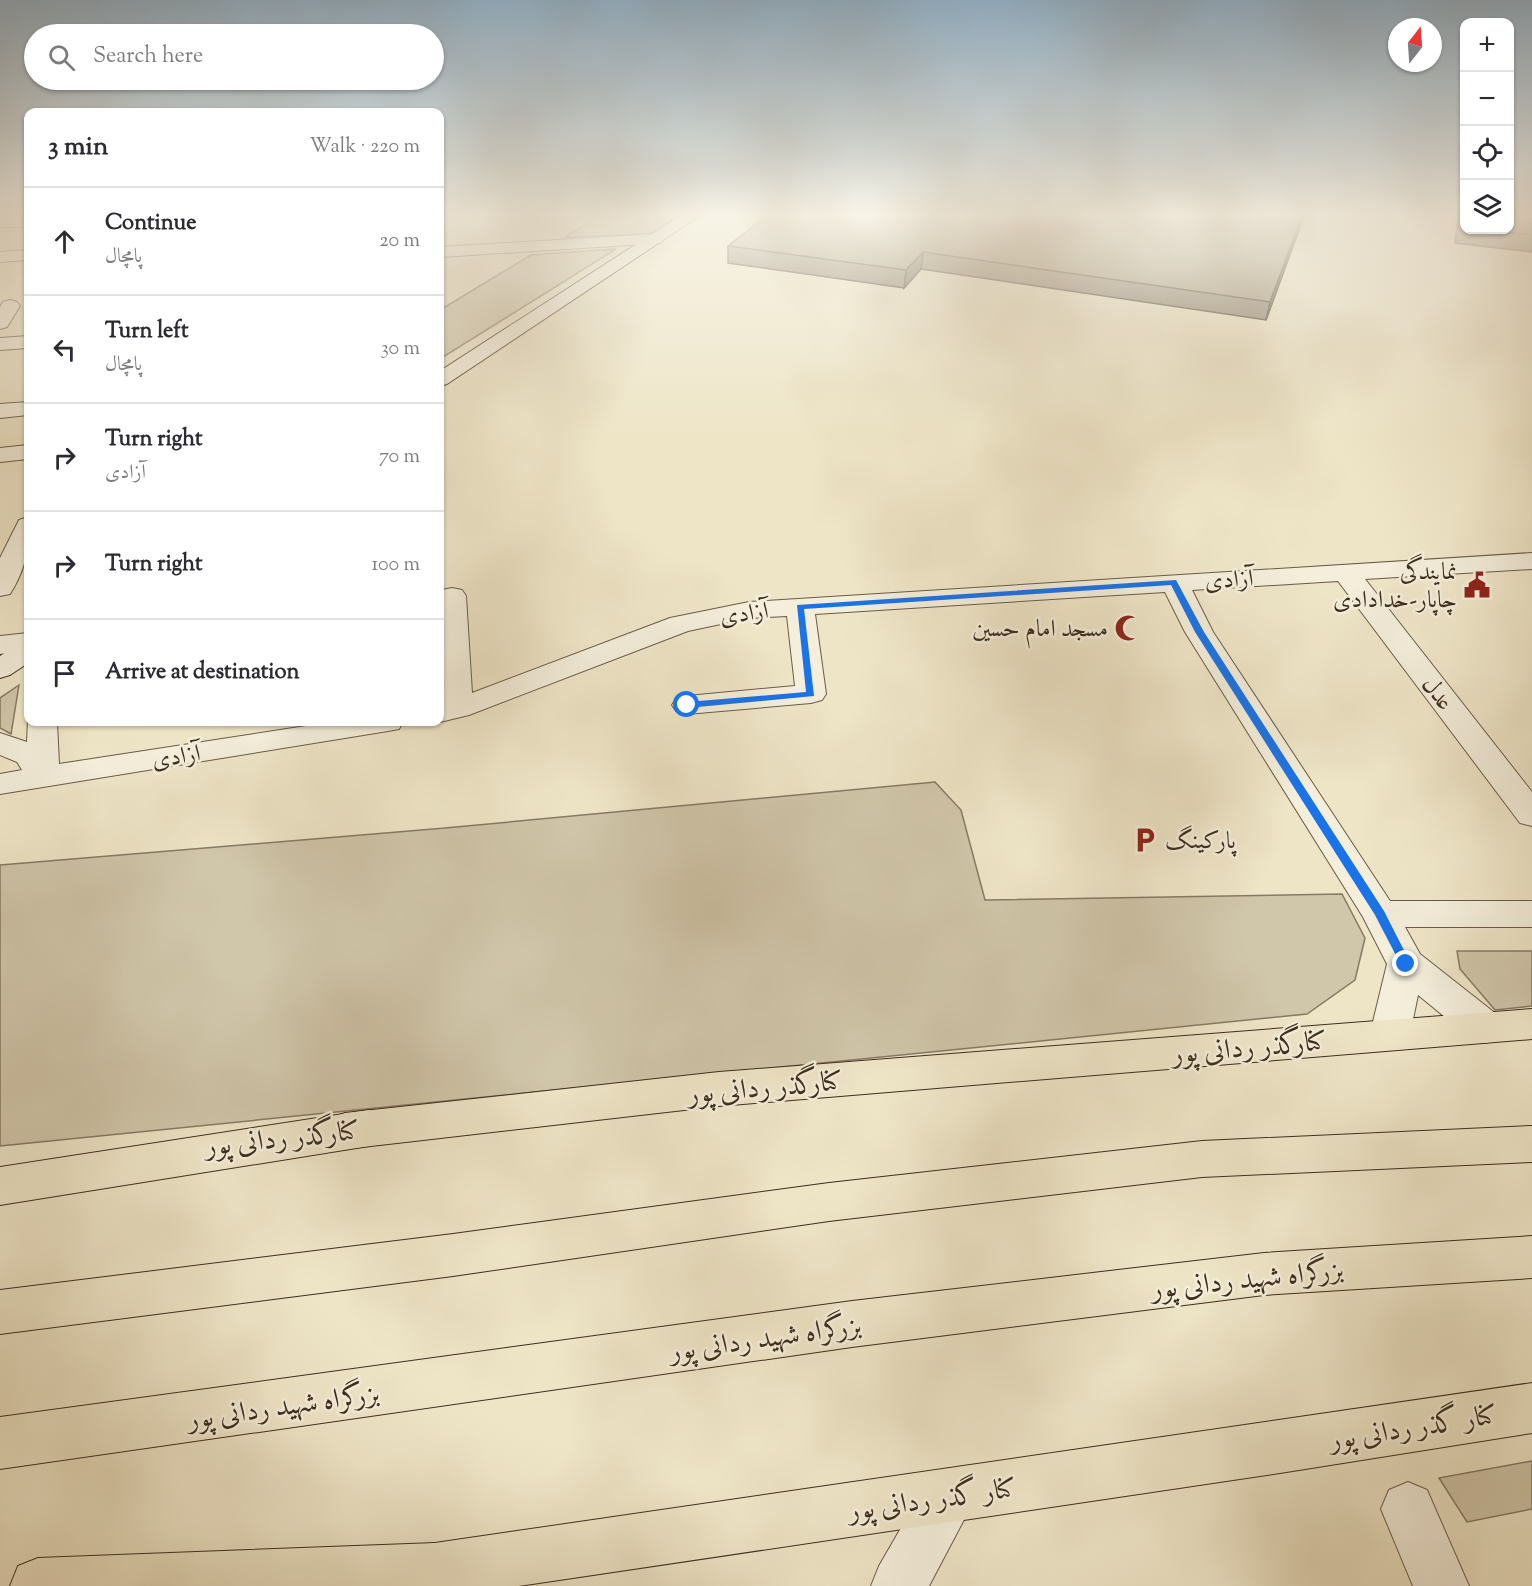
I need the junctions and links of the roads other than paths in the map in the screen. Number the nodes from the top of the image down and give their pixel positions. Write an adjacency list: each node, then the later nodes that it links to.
1 (578, 290): 6 (street)
2 (0, 307): 3 (street)
3 (0, 323)
4 (24, 342): 5 (street)
5 (0, 344)
6 (444, 377)
7 (24, 409): 8 (street)
8 (0, 411)
9 (24, 452): 10 (street)
10 (0, 455)
11 (24, 534): 16 (street)
12 (1532, 561): 13 (street, آزادی)
13 (1344, 571): 14 (street, آزادی); 31 (street, عدل)
14 (1174, 582): 18 (street, آزادی); 32 (street)
15 (24, 588): 16 (street)
16 (0, 589)
17 (452, 596): 24 (street)
18 (800, 606): 23 (street); 24 (street, آزادی)
19 (24, 642): 20 (street)
20 (0, 645)
21 (24, 653): 22 (street)
22 (0, 669)
23 (687, 705)
24 (449, 711)
25 (42, 726): 28 (street)
26 (363, 726): 28 (street, آزادی)
27 (0, 743): 28 (street)
28 (43, 778): 29 (street); 30 (street, آزادی)
29 (0, 779)
30 (0, 784)
31 (1532, 815)
32 (1380, 914): 33 (street); 34 (street)
33 (1532, 914)
34 (1406, 964): 36 (street); 37 (street)
35 (1532, 1024): 36 (main road, کنارگذر ردانی پور)
36 (1486, 1028): 37 (main road, کنارگذر ردانی پور)
37 (1390, 1034): 38 (main road, کنارگذر ردانی پور)
38 (369, 1128): 40 (main road, کنارگذر ردانی پور); 41 (main road)
39 (1532, 1144): 43 (main road)
40 (0, 1167)
41 (0, 1186)
42 (1532, 1257): 45 (main road, بزرگراه شهید ردانی پور)
43 (0, 1312)
44 (1532, 1408): 46 (main road, کنار گذر ردانی پور)
45 (0, 1443)
46 (950, 1495): 48 (main road, کنار گذر ردانی پور); 51 (street)
47 (1408, 1509): 52 (street)
48 (435, 1571): 49 (main road); 50 (main road, کنار گذر ردانی پور)
49 (38, 1586)
50 (332, 1586)
51 (899, 1586)
52 (1441, 1586)

